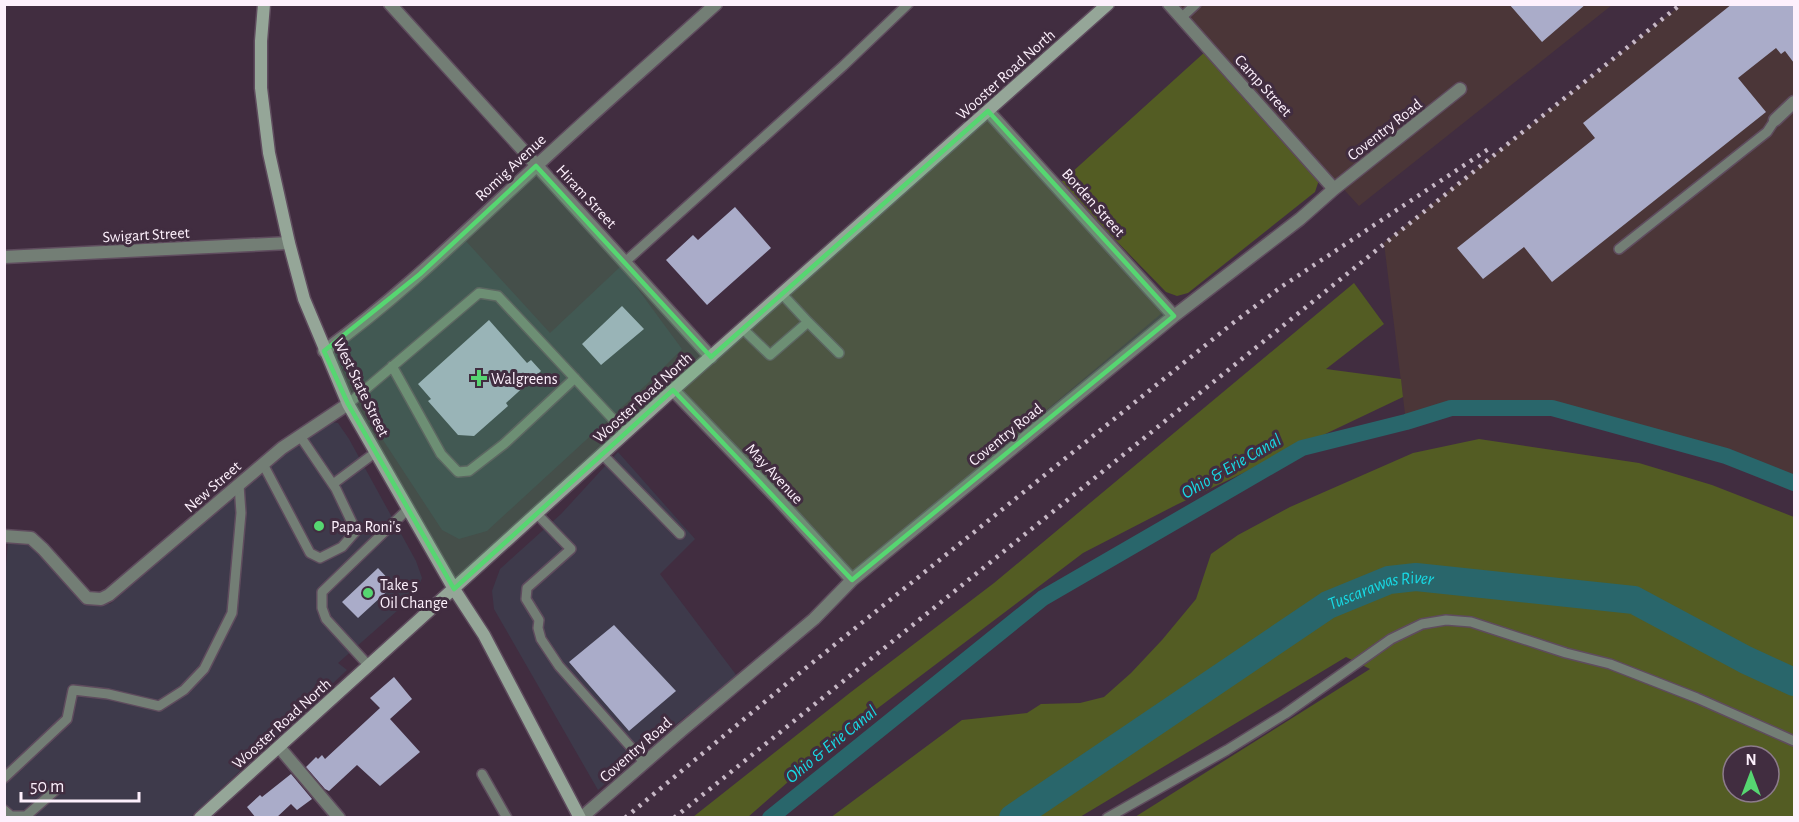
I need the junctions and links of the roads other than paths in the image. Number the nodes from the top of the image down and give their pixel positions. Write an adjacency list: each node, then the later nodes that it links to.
1 (264, 4): 15 (main road, West State Street)
2 (390, 4): 13 (street, Hiram Street)
3 (716, 4): 13 (street, Romig Avenue)
4 (908, 4): 18 (lane)
5 (1108, 4): 11 (main road, Wooster Road North)
6 (1169, 4): 8 (street, Camp Street)
7 (1196, 4): 8 (lane)
8 (1181, 18): 14 (street, Camp Street)
9 (1461, 89): 14 (street, Coventry Road)
10 (1794, 102): 12 (street)
11 (988, 111): 19 (main road, Wooster Road North); 20 (street, Borden Street)
12 (1775, 120): 16 (lane)
13 (536, 166): 18 (street, Hiram Street); 23 (street, Romig Avenue)
14 (1334, 189): 20 (street, Coventry Road)
15 (289, 243): 17 (street, Swigart Street); 23 (main road, West State Street)
16 (1619, 249)
17 (4, 257)
18 (625, 262): 25 (street, Hiram Street)
19 (782, 294): 21 (lane); 22 (main road, Wooster Road North)
20 (1174, 316): 41 (street, Coventry Road)
21 (808, 322): 22 (lane); 24 (lane)
22 (743, 329): 25 (main road, Wooster Road North)
23 (324, 351): 29 (main road, West State Street)
24 (839, 353)
25 (711, 357): 28 (main road, Wooster Road North)
26 (392, 366): 27 (lane); 27 (lane); 29 (lane)
27 (574, 378): 30 (lane)
28 (673, 390): 30 (main road, Wooster Road North); 41 (street, May Avenue)
29 (348, 404): 31 (street, New Street); 32 (main road, West State Street)
30 (626, 433): 33 (main road, Wooster Road North)
31 (300, 436): 34 (street, New Street); 35 (lane)
32 (376, 452): 35 (lane); 37 (main road, West State Street)
33 (603, 454): 38 (main road, Wooster Road North); 39 (lane)
34 (263, 464): 35 (lane); 36 (street, New Street)
35 (333, 484)
36 (239, 485): 40 (street, New Street); 48 (lane)
37 (408, 509): 42 (main road, West State Street); 43 (lane)
38 (537, 514): 42 (main road, Wooster Road North); 46 (lane)
39 (680, 534)
40 (4, 536)
41 (852, 580): 46 (street, Coventry Road)
42 (454, 589): 43 (main road, Wooster Road North); 54 (main road, West State Street)
43 (369, 666): 45 (main road, Wooster Road North)
44 (1794, 741): 55 (lane)
45 (279, 747): 51 (main road, Wooster Road North); 52 (street)
46 (644, 762): 54 (street, Coventry Road)
47 (482, 774): 53 (lane)
48 (4, 778)
49 (58, 788): 50 (lane)
50 (4, 810)
51 (200, 818)
52 (339, 818)
53 (507, 818)
54 (581, 818)
55 (1107, 818)

